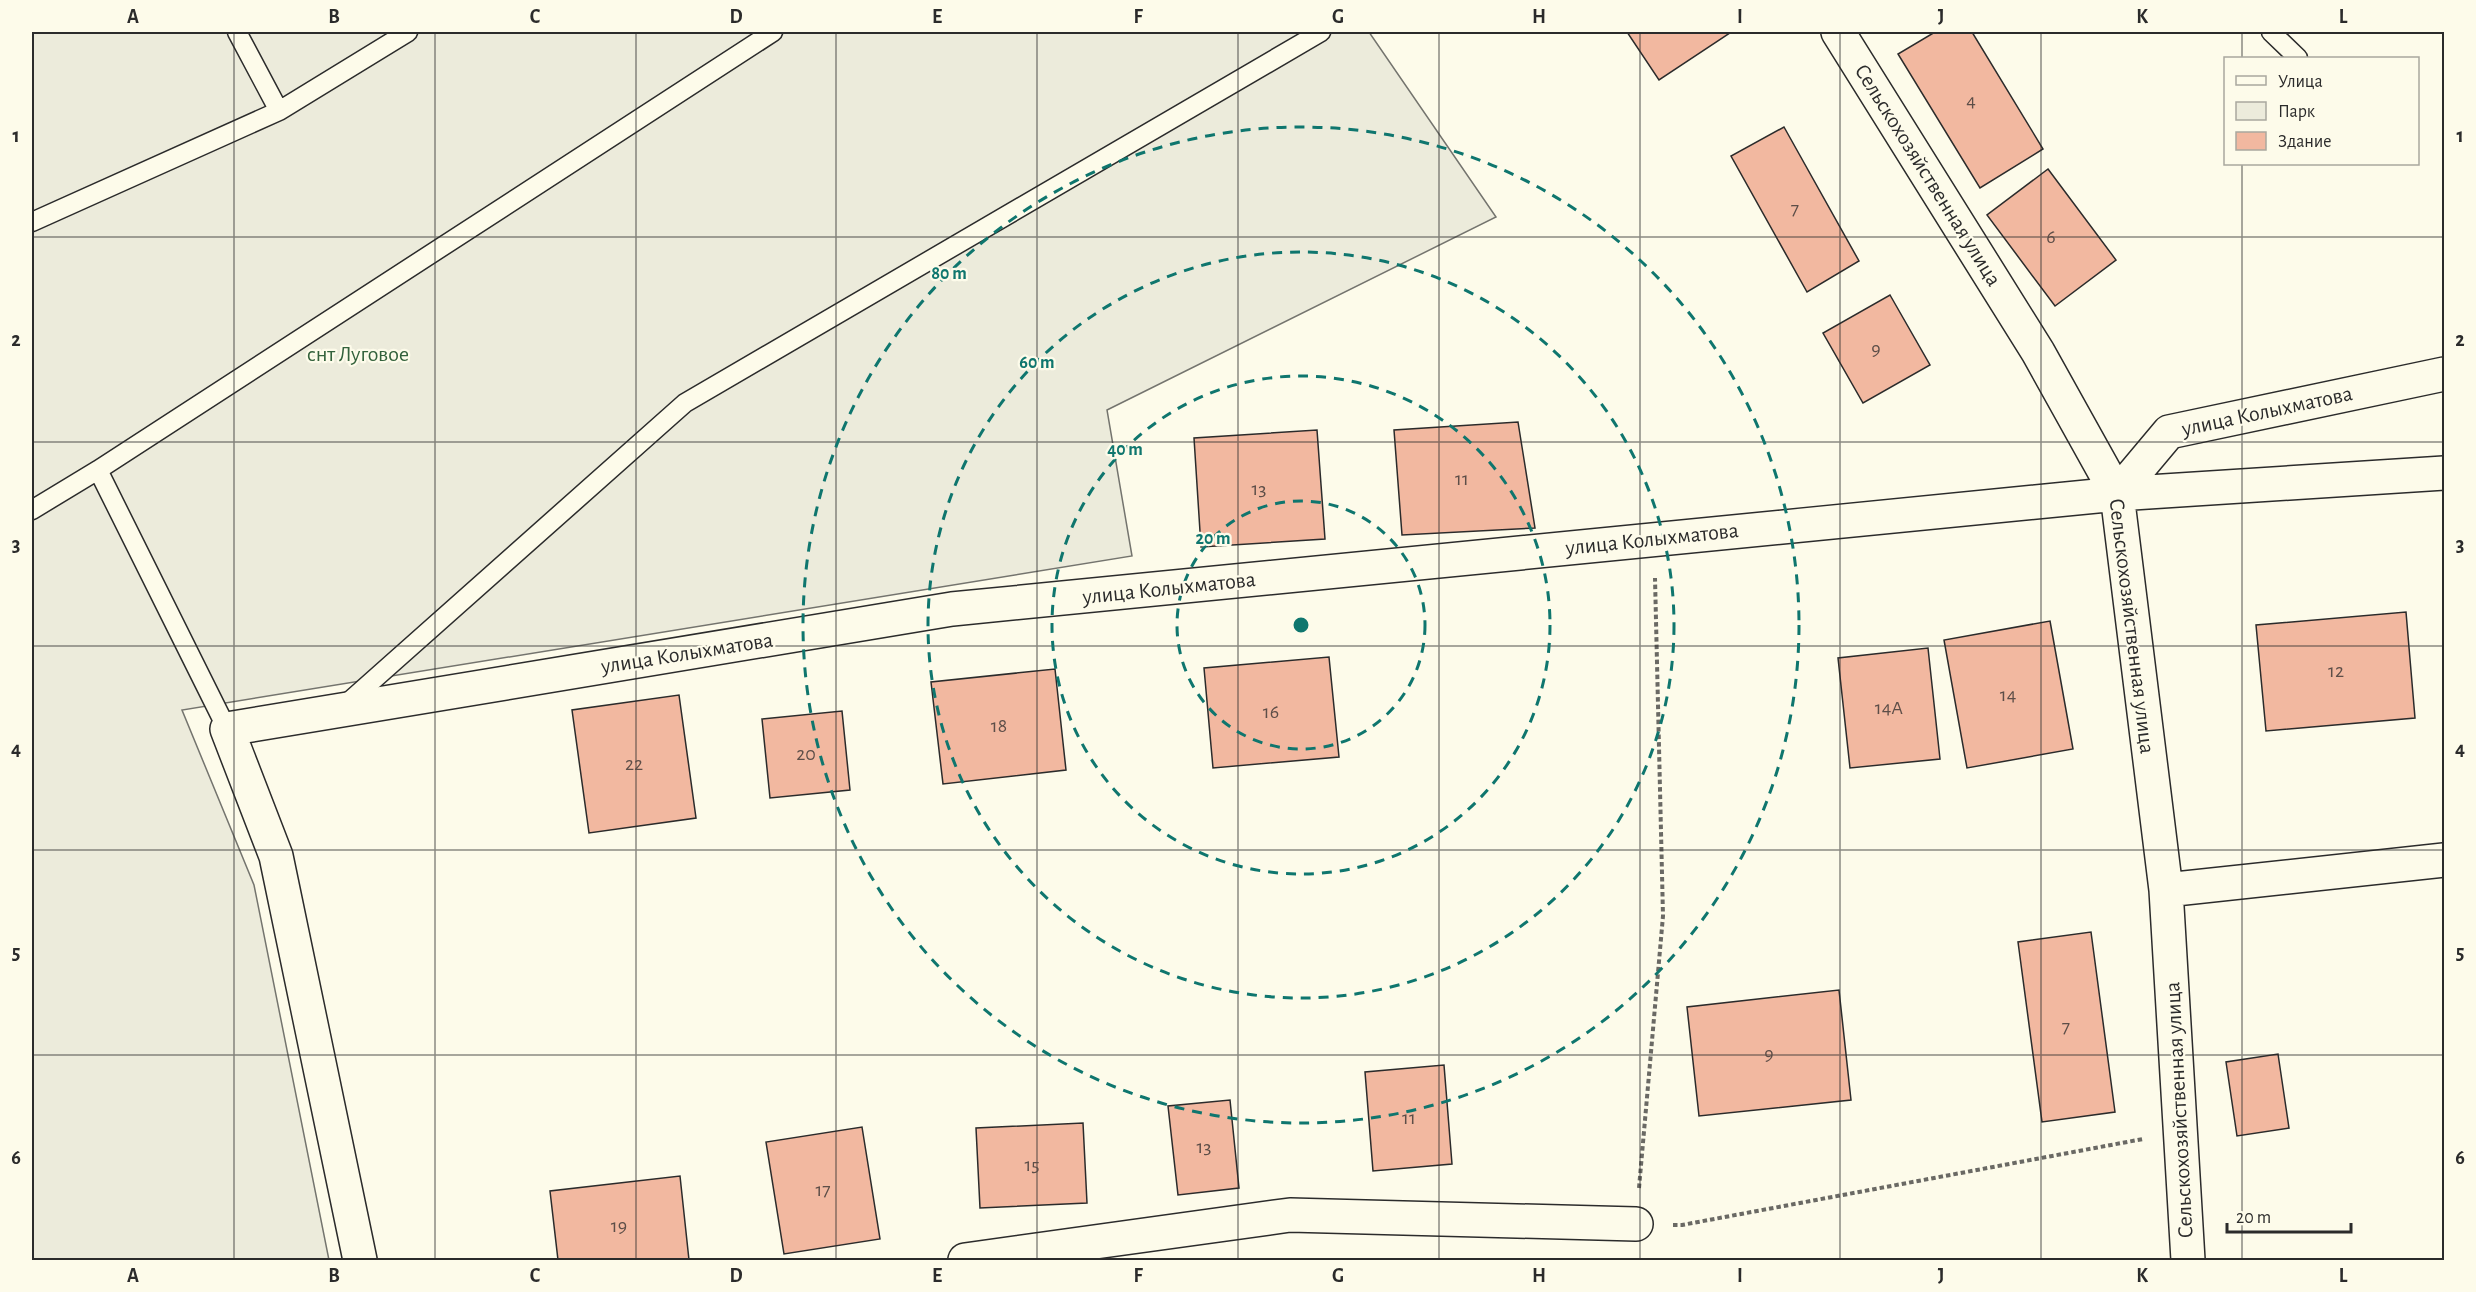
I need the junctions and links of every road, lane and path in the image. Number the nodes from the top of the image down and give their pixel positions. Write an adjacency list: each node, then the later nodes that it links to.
1 (237, 32): 8 (lane)
2 (408, 32): 8 (lane)
3 (773, 32): 11 (lane)
4 (1321, 32): 16 (lane)
5 (1838, 32): 13 (street, Сельскохозяйственная улица)
6 (2271, 32): 7 (lane)
7 (2297, 57)
8 (279, 111): 9 (lane)
9 (32, 222)
10 (2445, 374): 13 (street, улица Колыхматова)
11 (98, 470): 14 (lane); 17 (lane)
12 (2445, 473): 13 (street, улица Колыхматова)
13 (2117, 494): 15 (street, улица Колыхматова); 19 (street, Сельскохозяйственная улица)
14 (32, 510)
15 (1654, 539): 16 (street, улица Колыхматова); 21 (path)
16 (339, 711): 17 (street, улица Колыхматова)
17 (227, 729): 22 (street)
18 (2445, 860): 19 (street)
19 (2166, 890): 20 (street, Сельскохозяйственная улица)
20 (2180, 1133): 21 (path); 24 (street, Сельскохозяйственная улица)
21 (1636, 1224): 23 (street)
22 (360, 1260)
23 (965, 1260)
24 (2188, 1260)

